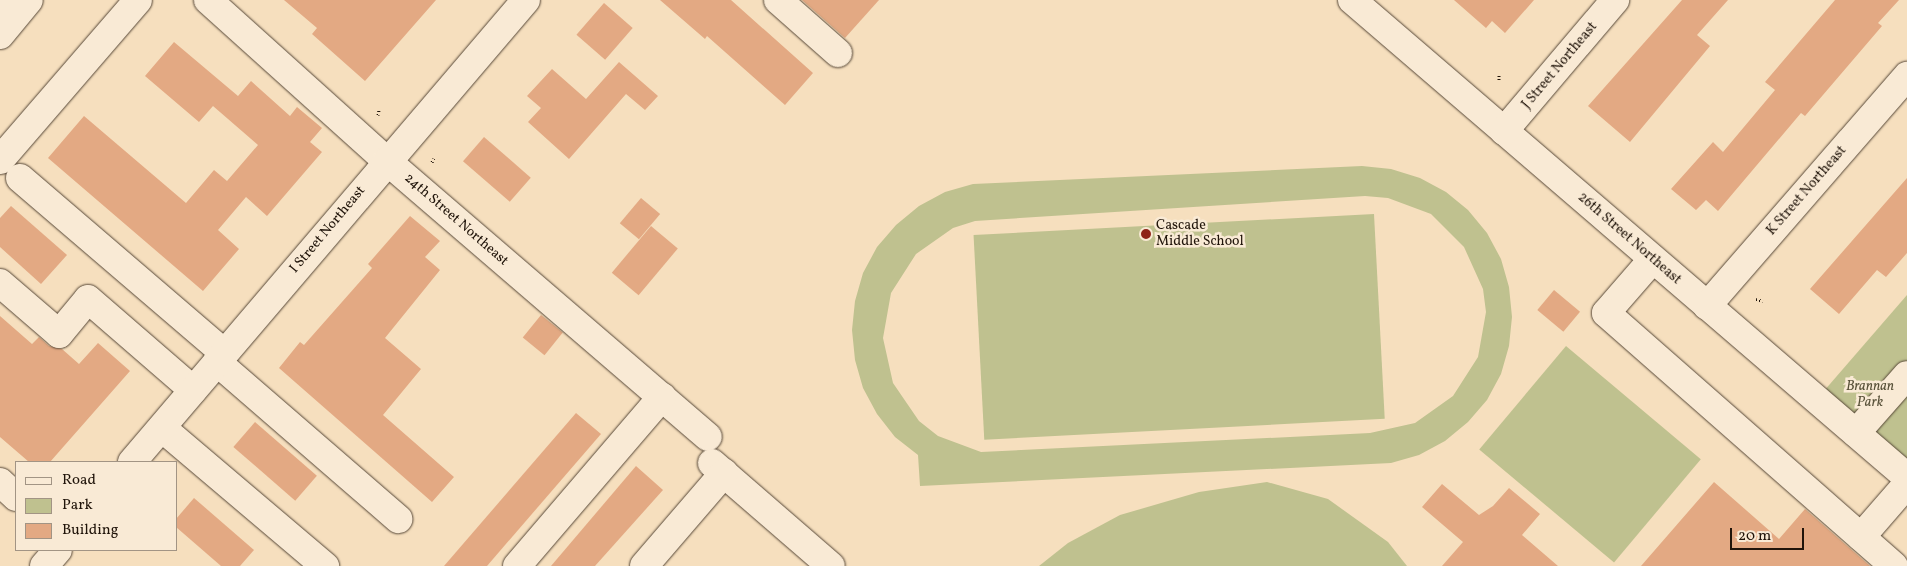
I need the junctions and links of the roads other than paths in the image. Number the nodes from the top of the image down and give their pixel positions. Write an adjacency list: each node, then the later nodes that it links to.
1 (3, 0): 9 (street)
2 (29, 0): 10 (street)
3 (138, 0): 14 (street)
4 (208, 0): 15 (street, 24th Street Northeast)
5 (526, 0): 15 (street, I Street Northeast)
6 (778, 0): 11 (street)
7 (1352, 0): 13 (street, 26th Street Northeast)
8 (1615, 0): 13 (street, J Street Northeast)
9 (0, 4)
10 (0, 35)
11 (838, 53)
12 (1907, 76): 19 (street, K Street Northeast)
13 (1504, 131): 17 (street, 26th Street Northeast)
14 (0, 160)
15 (387, 160): 20 (street, I Street Northeast); 23 (street, 24th Street Northeast)
16 (20, 178): 20 (street)
17 (1652, 260): 19 (street, 26th Street Northeast); 33 (street)
18 (0, 283): 22 (street)
19 (1707, 306): 25 (street, 26th Street Northeast)
20 (220, 358): 22 (street, I Street Northeast); 32 (street)
21 (1907, 375): 25 (street)
22 (194, 390): 24 (street, I Street Northeast)
23 (662, 397): 26 (street, 24th Street Northeast); 35 (street)
24 (162, 428): 27 (street, I Street Northeast); 34 (street)
25 (1856, 433): 28 (street, 26th Street Northeast)
26 (714, 458): 36 (street); 37 (street, 24th Street Northeast)
27 (133, 461)
28 (1907, 477)
29 (0, 482): 31 (street)
30 (1907, 484): 33 (street)
31 (15, 496)
32 (398, 519)
33 (1861, 537): 38 (street)
34 (325, 566)
35 (517, 566)
36 (644, 566)
37 (831, 566)
38 (1894, 566)

